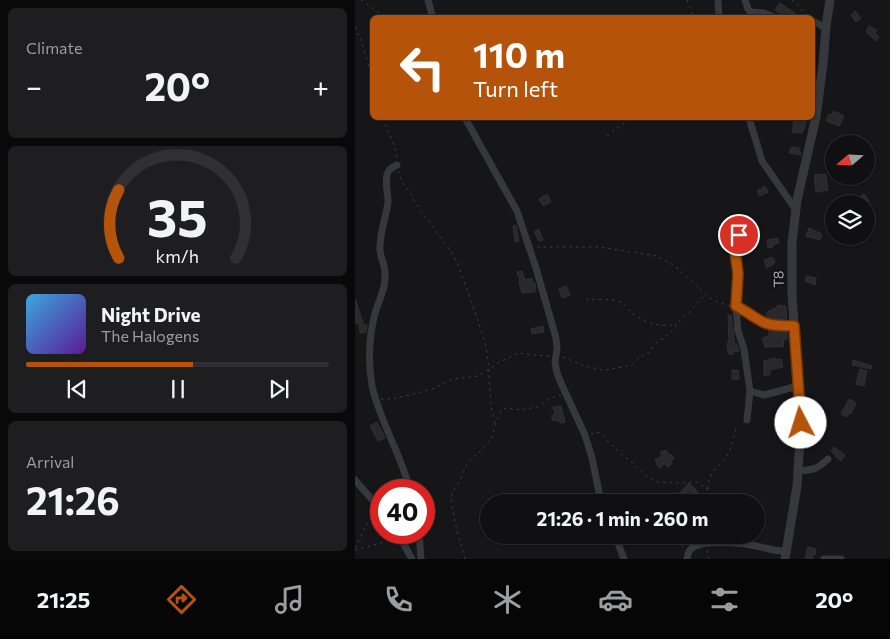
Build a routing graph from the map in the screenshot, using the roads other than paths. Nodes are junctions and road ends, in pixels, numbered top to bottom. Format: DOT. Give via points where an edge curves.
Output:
graph roads {
  1 [pos="428,0"];
  2 [pos="718,0"];
  3 [pos="745,0"];
  4 [pos="830,0"];
  5 [pos="432,15"];
  6 [pos="719,15"];
  7 [pos="770,15"];
  8 [pos="815,22"];
  9 [pos="825,28"];
  10 [pos="466,120"];
  11 [pos="750,120"];
  12 [pos="397,165"];
  13 [pos="796,210"];
  14 [pos="739,235"];
  15 [pos="736,306"];
  16 [pos="794,326"];
  17 [pos="798,386"];
  18 [pos="750,391"];
  19 [pos="747,420"];
  20 [pos="828,459"];
  21 [pos="798,470"];
  22 [pos="407,479"];
  23 [pos="355,480"];
  24 [pos="599,494"];
  25 [pos="370,497"];
  26 [pos="403,544"];
  27 [pos="420,544"];
  28 [pos="618,544"];
  29 [pos="786,555"];
  30 [pos="688,556"];
  31 [pos="412,559"];
  32 [pos="421,559"];
  33 [pos="624,559"];
  34 [pos="824,559"];
  35 [pos="841,559"];
  1 -- 5 [label="street"];
  2 -- 6 [label="street"];
  3 -- 7 [label="street" via="751,12"];
  4 -- 9 [label="street, T8"];
  8 -- 9 [label="street"];
  9 -- 13 [label="street, T8" via="814,128"];
  10 -- 24 [label="street" via="517,211 556,338 557,373 585,435"];
  11 -- 13 [label="street" via="762,161"];
  12 -- 22 [label="street" via="391,167 387,174 388,202 380,239 385,280 375,312 370,370 376,399"];
  13 -- 16 [label="street, T8" via="792,243"];
  14 -- 15 [label="street" via="735,251 738,274"];
  15 -- 16 [label="street" via="765,323"];
  15 -- 18 [label="street"];
  16 -- 17 [label="street, T8"];
  17 -- 18 [label="street" via="764,395"];
  17 -- 21 [label="street, T8" via="801,423"];
  18 -- 19 [label="street"];
  20 -- 21 [label="street" via="818,468"];
  21 -- 29 [label="street, T8"];
  23 -- 25 [label="street"];
  26 -- 31 [label="street"];
  27 -- 32 [label="street"];
  28 -- 33 [label="street"];
  29 -- 30 [label="street" via="754,546 718,542 694,546"];
  34 -- 35 [label="street"];
}
